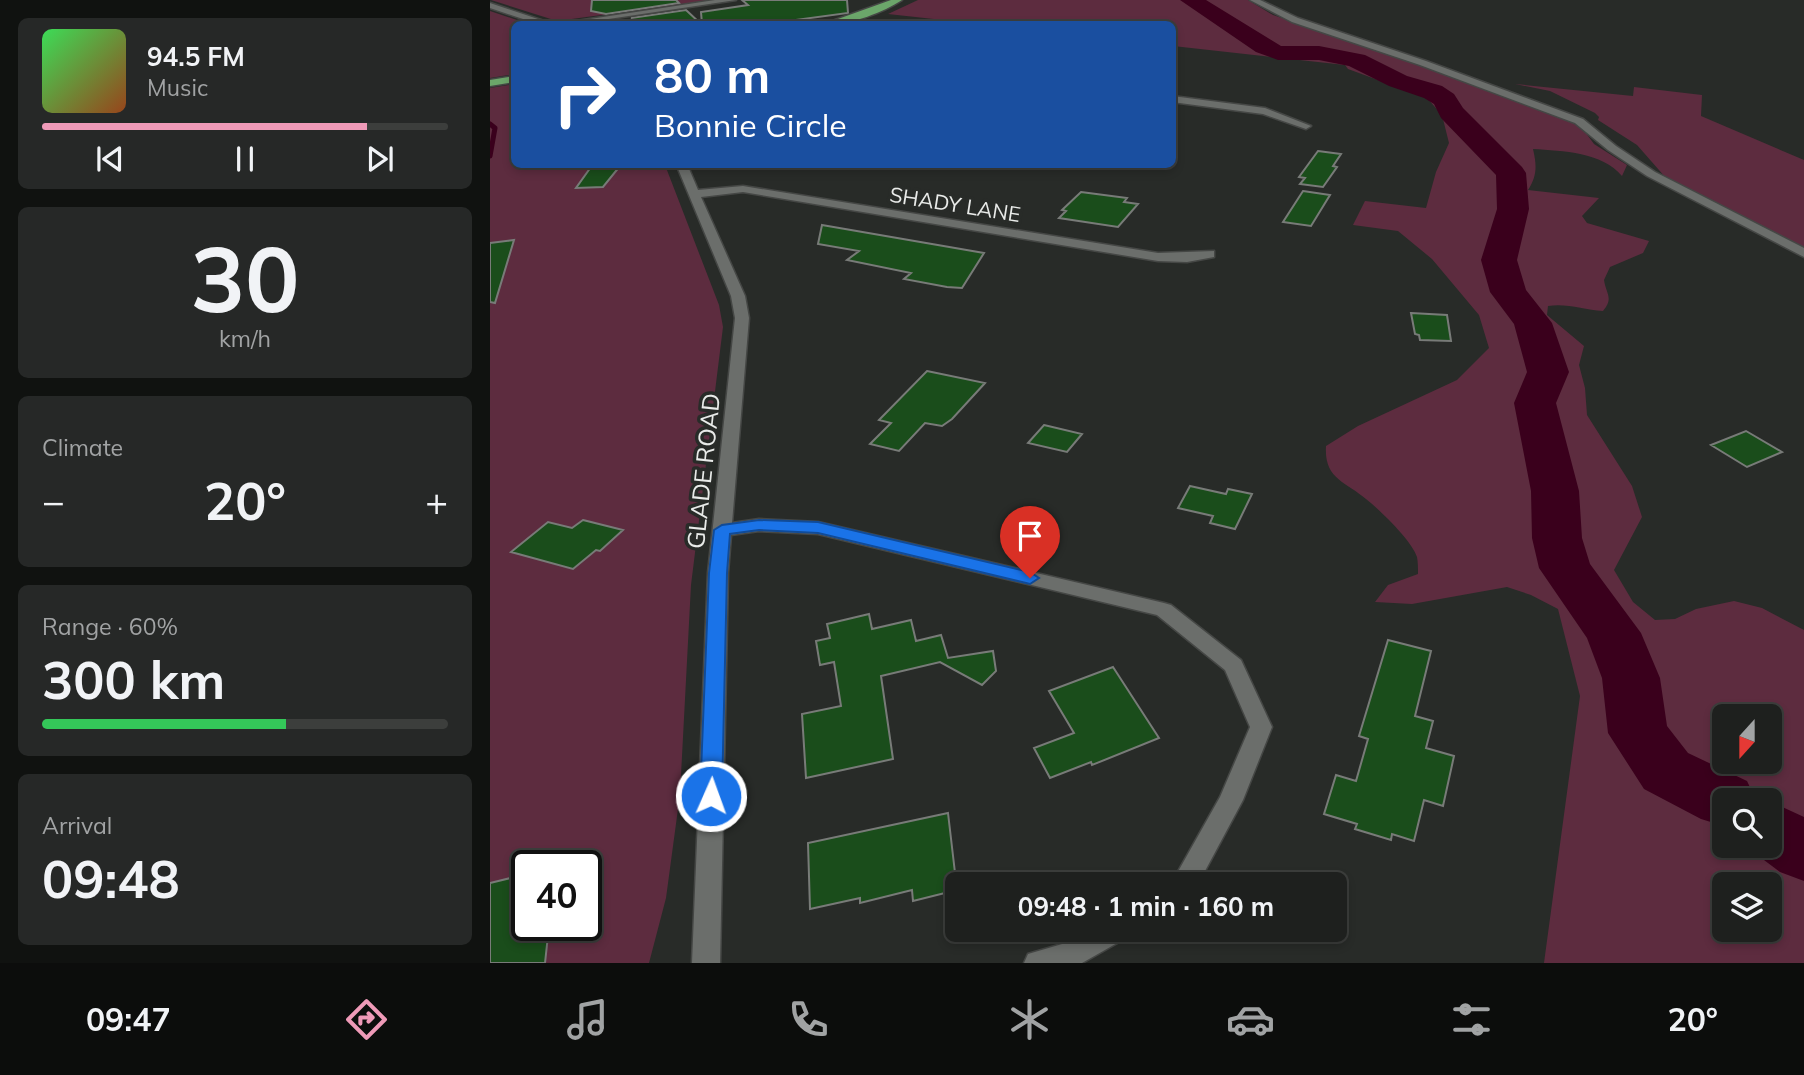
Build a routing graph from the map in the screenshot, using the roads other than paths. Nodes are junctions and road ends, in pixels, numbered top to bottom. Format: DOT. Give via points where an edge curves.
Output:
graph roads {
  1 [pos="732,0"];
  2 [pos="898,0"];
  3 [pos="1254,0"];
  4 [pos="490,5"];
  5 [pos="535,21"];
  6 [pos="582,21"];
  7 [pos="840,21"];
  8 [pos="511,80"];
  9 [pos="490,83"];
  10 [pos="1176,100"];
  11 [pos="1306,126"];
  12 [pos="683,168"];
  13 [pos="695,194"];
  14 [pos="1804,253"];
  15 [pos="1209,254"];
  16 [pos="722,530"];
  17 [pos="1191,872"];
  18 [pos="1094,942"];
  19 [pos="706,963"];
  20 [pos="1038,963"];
  1 -- 6 [label="street"];
  2 -- 7 [label="main road"];
  3 -- 14 [label="street" via="1295,20 1579,121 1651,174"];
  4 -- 5 [label="street"];
  8 -- 9 [label="main road"];
  10 -- 11 [label="street" via="1265,111"];
  12 -- 13 [label="street, GLADE ROAD"];
  13 -- 15 [label="street, SHADY LANE" via="743,189 1157,257"];
  13 -- 16 [label="street, GLADE ROAD" via="738,296 742,318"];
  16 -- 17 [label="street" via="772,525 818,528 1164,610 1234,665 1261,727 1231,800"];
  16 -- 19 [label="street, GLADE ROAD"];
  18 -- 20 [label="street" via="1075,953"];
}
